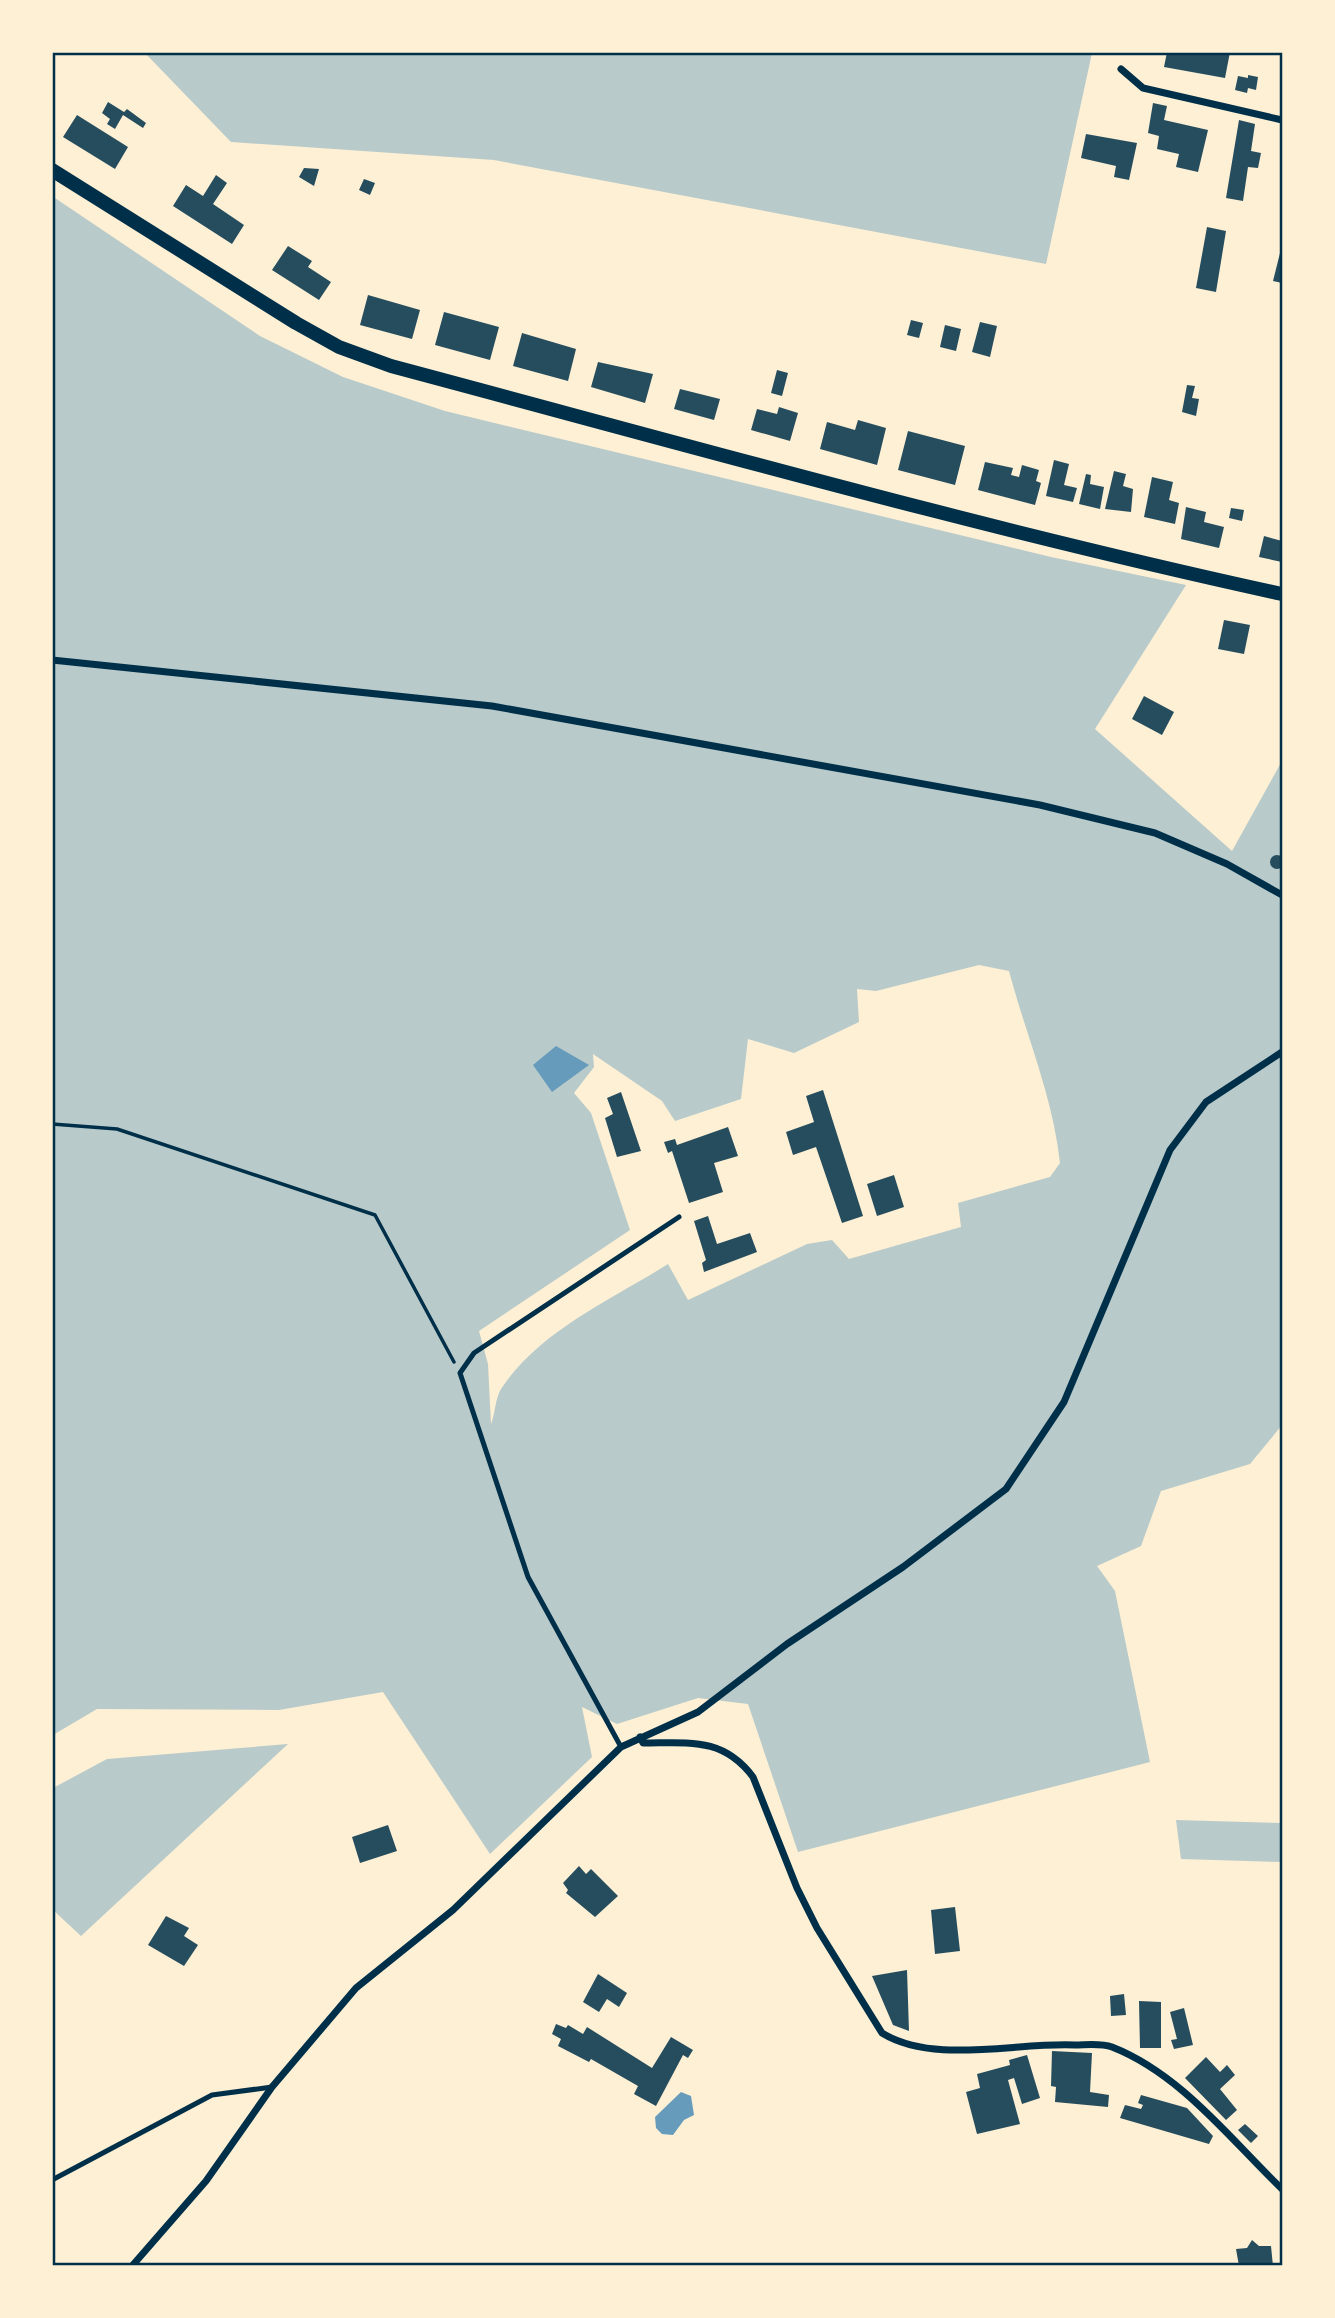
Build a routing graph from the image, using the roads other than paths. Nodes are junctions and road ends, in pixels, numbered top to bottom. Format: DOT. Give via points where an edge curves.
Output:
graph roads {
  1 [pos="1121,69"];
  2 [pos="1283,120"];
  3 [pos="52,170"];
  4 [pos="1283,594"];
  5 [pos="52,660"];
  6 [pos="1283,895"];
  7 [pos="1283,1052"];
  8 [pos="679,1217"];
  9 [pos="640,1737"];
  10 [pos="621,1747"];
  11 [pos="272,2087"];
  12 [pos="52,2180"];
  13 [pos="1283,2189"];
  14 [pos="132,2266"];
  1 -- 2 [label="street" via="1143,88"];
  3 -- 4 [label="main road" via="296,323 339,347 391,366 775,469"];
  5 -- 6 [label="street" via="492,706 1040,805 1156,833"];
  7 -- 9 [label="street" via="1206,1102 1170,1150 1064,1402 1006,1489 698,1712"];
  8 -- 10 [label="lane" via="474,1353 460,1373 528,1577"];
  9 -- 10 [label="street"];
  9 -- 13 [label="street" via="643,1743 699,1744 726,1750 741,1762 758,1790 817,1928 882,2033 897,2042 944,2051 1044,2043 1110,2046 1153,2069 1186,2095"];
  10 -- 11 [label="street" via="453,1910 356,1988"];
  11 -- 12 [label="lane" via="212,2095"];
  11 -- 14 [label="street" via="206,2182"];
}
